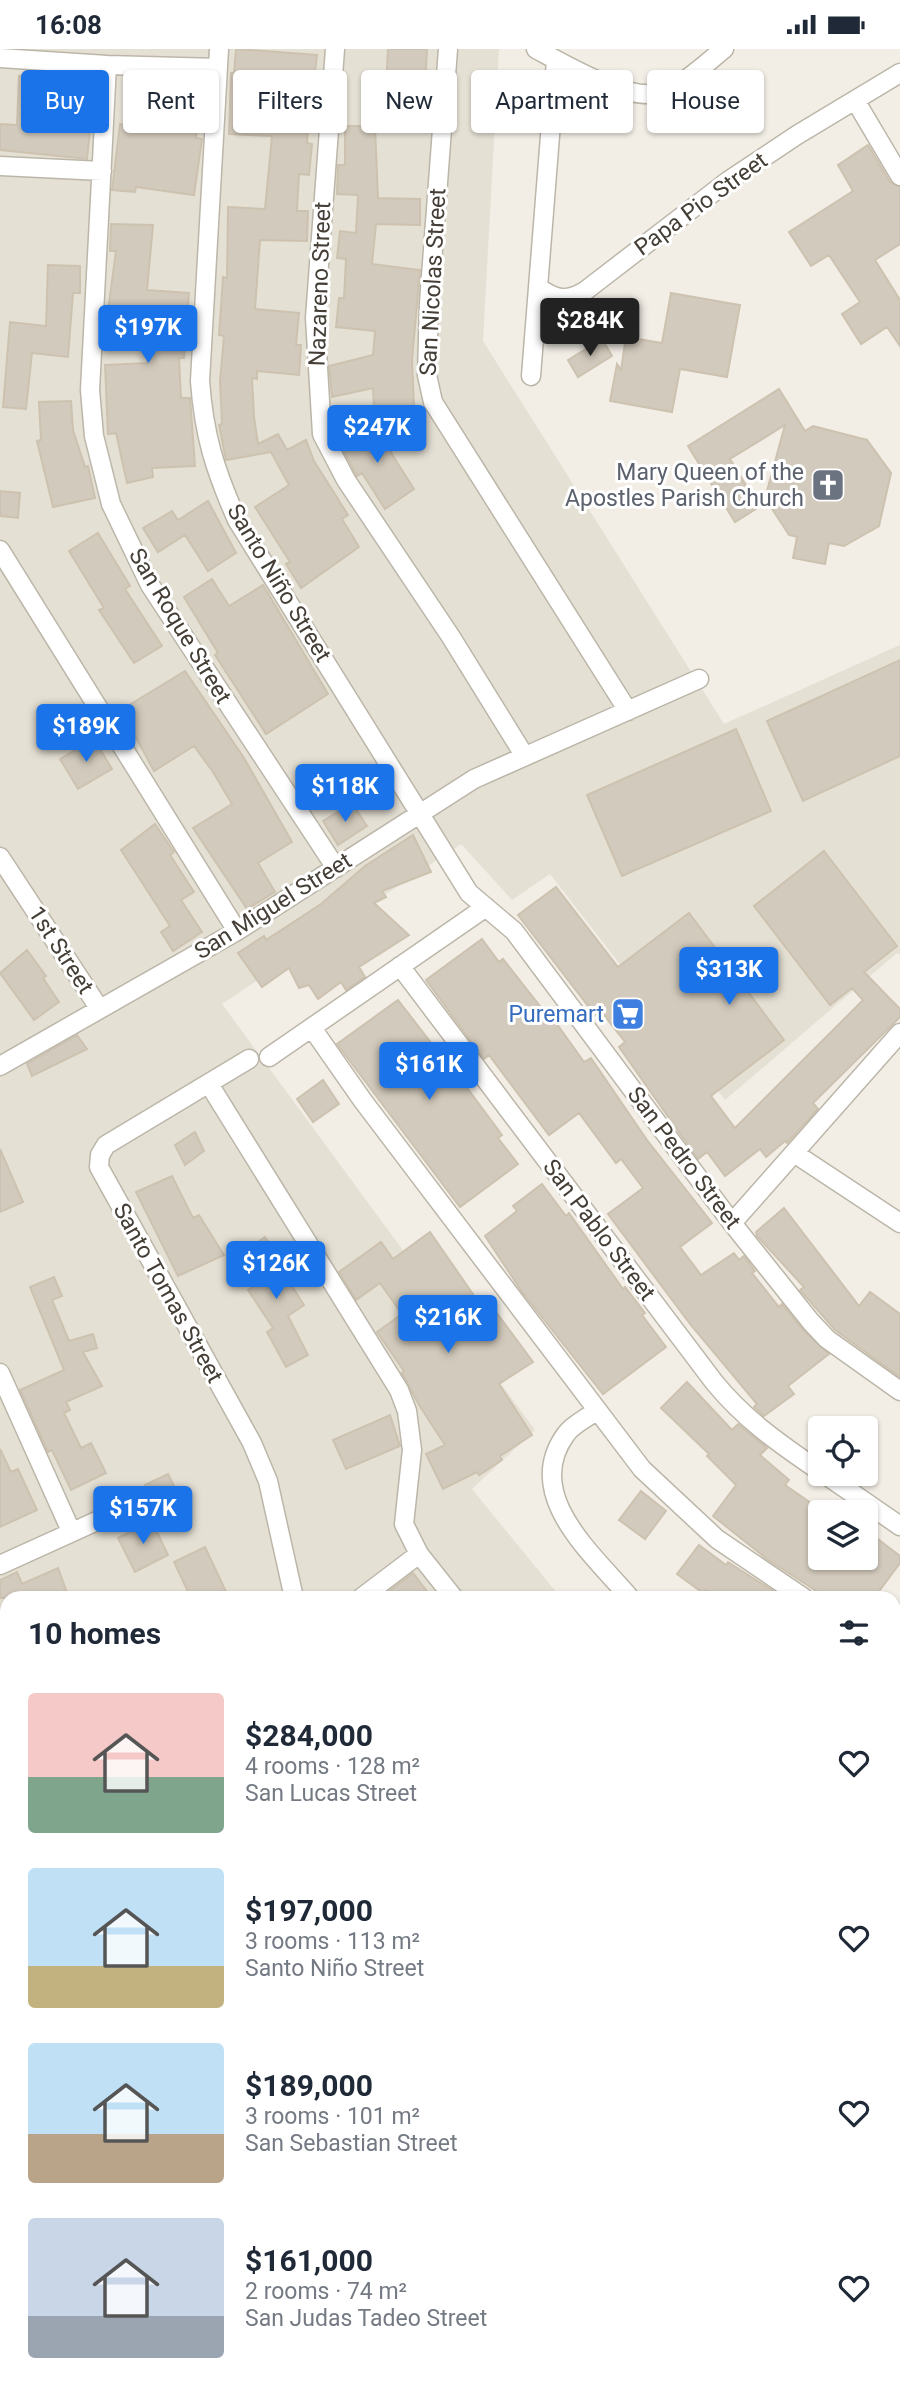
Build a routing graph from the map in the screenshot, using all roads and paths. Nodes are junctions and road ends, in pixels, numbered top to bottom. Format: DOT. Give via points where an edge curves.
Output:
graph roads {
  1 [pos="219,49"];
  2 [pos="335,49"];
  3 [pos="448,49"];
  4 [pos="536,49"];
  5 [pos="724,49"];
  6 [pos="0,58"];
  7 [pos="556,60"];
  8 [pos="107,65"];
  9 [pos="218,68"];
  10 [pos="900,73"];
  11 [pos="855,100"];
  12 [pos="0,166"];
  13 [pos="102,171"];
  14 [pos="900,176"];
  15 [pos="538,287"];
  16 [pos="531,376"];
  17 [pos="0,550"];
  18 [pos="699,679"];
  19 [pos="628,711"];
  20 [pos="524,755"];
  21 [pos="420,811"];
  22 [pos="0,857"];
  23 [pos="336,868"];
  24 [pos="486,907"];
  25 [pos="237,931"];
  26 [pos="400,966"];
  27 [pos="99,1008"];
  28 [pos="312,1028"];
  29 [pos="898,1040"];
  30 [pos="269,1057"];
  31 [pos="248,1059"];
  32 [pos="0,1066"];
  33 [pos="209,1084"];
  34 [pos="794,1153"];
  35 [pos="732,1223"];
  36 [pos="900,1223"];
  37 [pos="0,1373"];
  38 [pos="900,1391"];
  39 [pos="596,1412"];
  40 [pos="808,1463"];
  41 [pos="841,1486"];
  42 [pos="121,1510"];
  43 [pos="900,1526"];
  44 [pos="71,1531"];
  45 [pos="419,1554"];
  46 [pos="0,1565"];
  47 [pos="292,1591"];
  48 [pos="370,1591"];
  49 [pos="448,1591"];
  50 [pos="624,1591"];
  51 [pos="794,1591"];
  1 -- 9 [label="street, Santo Niño Street"];
  2 -- 20 [label="street, Nazareno Street" via="314,318 322,434 346,480"];
  3 -- 19 [label="street, San Nicolas Street" via="429,303 428,389"];
  4 -- 7 [label="street"];
  5 -- 7 [label="street" via="681,82 646,96"];
  6 -- 8 [label="street"];
  7 -- 15 [label="street"];
  8 -- 9 [label="street"];
  8 -- 13 [label="street, San Roque Street"];
  9 -- 21 [label="street, Santo Niño Street" via="200,381 203,426 216,474 237,520"];
  10 -- 11 [label="street, Papa Pio Street"];
  11 -- 14 [label="street"];
  11 -- 15 [label="street, Papa Pio Street" via="728,181 585,291 560,300"];
  12 -- 13 [label="street"];
  13 -- 23 [label="street, San Roque Street" via="90,390 94,436 111,504 150,585"];
  15 -- 16 [label="street"];
  17 -- 25 [label="street"];
  18 -- 19 [label="street, San Miguel Street"];
  19 -- 20 [label="street, San Miguel Street"];
  20 -- 21 [label="street, San Miguel Street"];
  21 -- 23 [label="street, San Miguel Street"];
  21 -- 24 [label="street, Santo Niño Street" via="469,893"];
  22 -- 27 [label="street, 1st Street"];
  23 -- 25 [label="street, San Miguel Street"];
  24 -- 26 [label="street"];
  24 -- 35 [label="street, San Pedro Street" via="514,931"];
  25 -- 27 [label="street, San Miguel Street"];
  26 -- 28 [label="street"];
  26 -- 40 [label="street, San Pablo Street" via="727,1398 761,1430"];
  27 -- 32 [label="street, San Miguel Street"];
  28 -- 30 [label="street"];
  28 -- 39 [label="street"];
  29 -- 34 [label="street"];
  31 -- 33 [label="street, Santo Tomas Street"];
  33 -- 45 [label="street" via="399,1390 412,1451 404,1524"];
  33 -- 47 [label="street, Santo Tomas Street" via="106,1145 99,1167 252,1443 268,1481"];
  34 -- 35 [label="street"];
  34 -- 36 [label="street"];
  35 -- 38 [label="street, San Pedro Street" via="827,1339"];
  37 -- 44 [label="street"];
  39 -- 50 [label="street" via="567,1432 551,1477 556,1504 567,1523"];
  39 -- 51 [label="street" via="678,1506"];
  41 -- 43 [label="street, San Pablo Street"];
  42 -- 44 [label="street"];
  44 -- 46 [label="street"];
  45 -- 48 [label="street"];
  45 -- 49 [label="street"];
}
